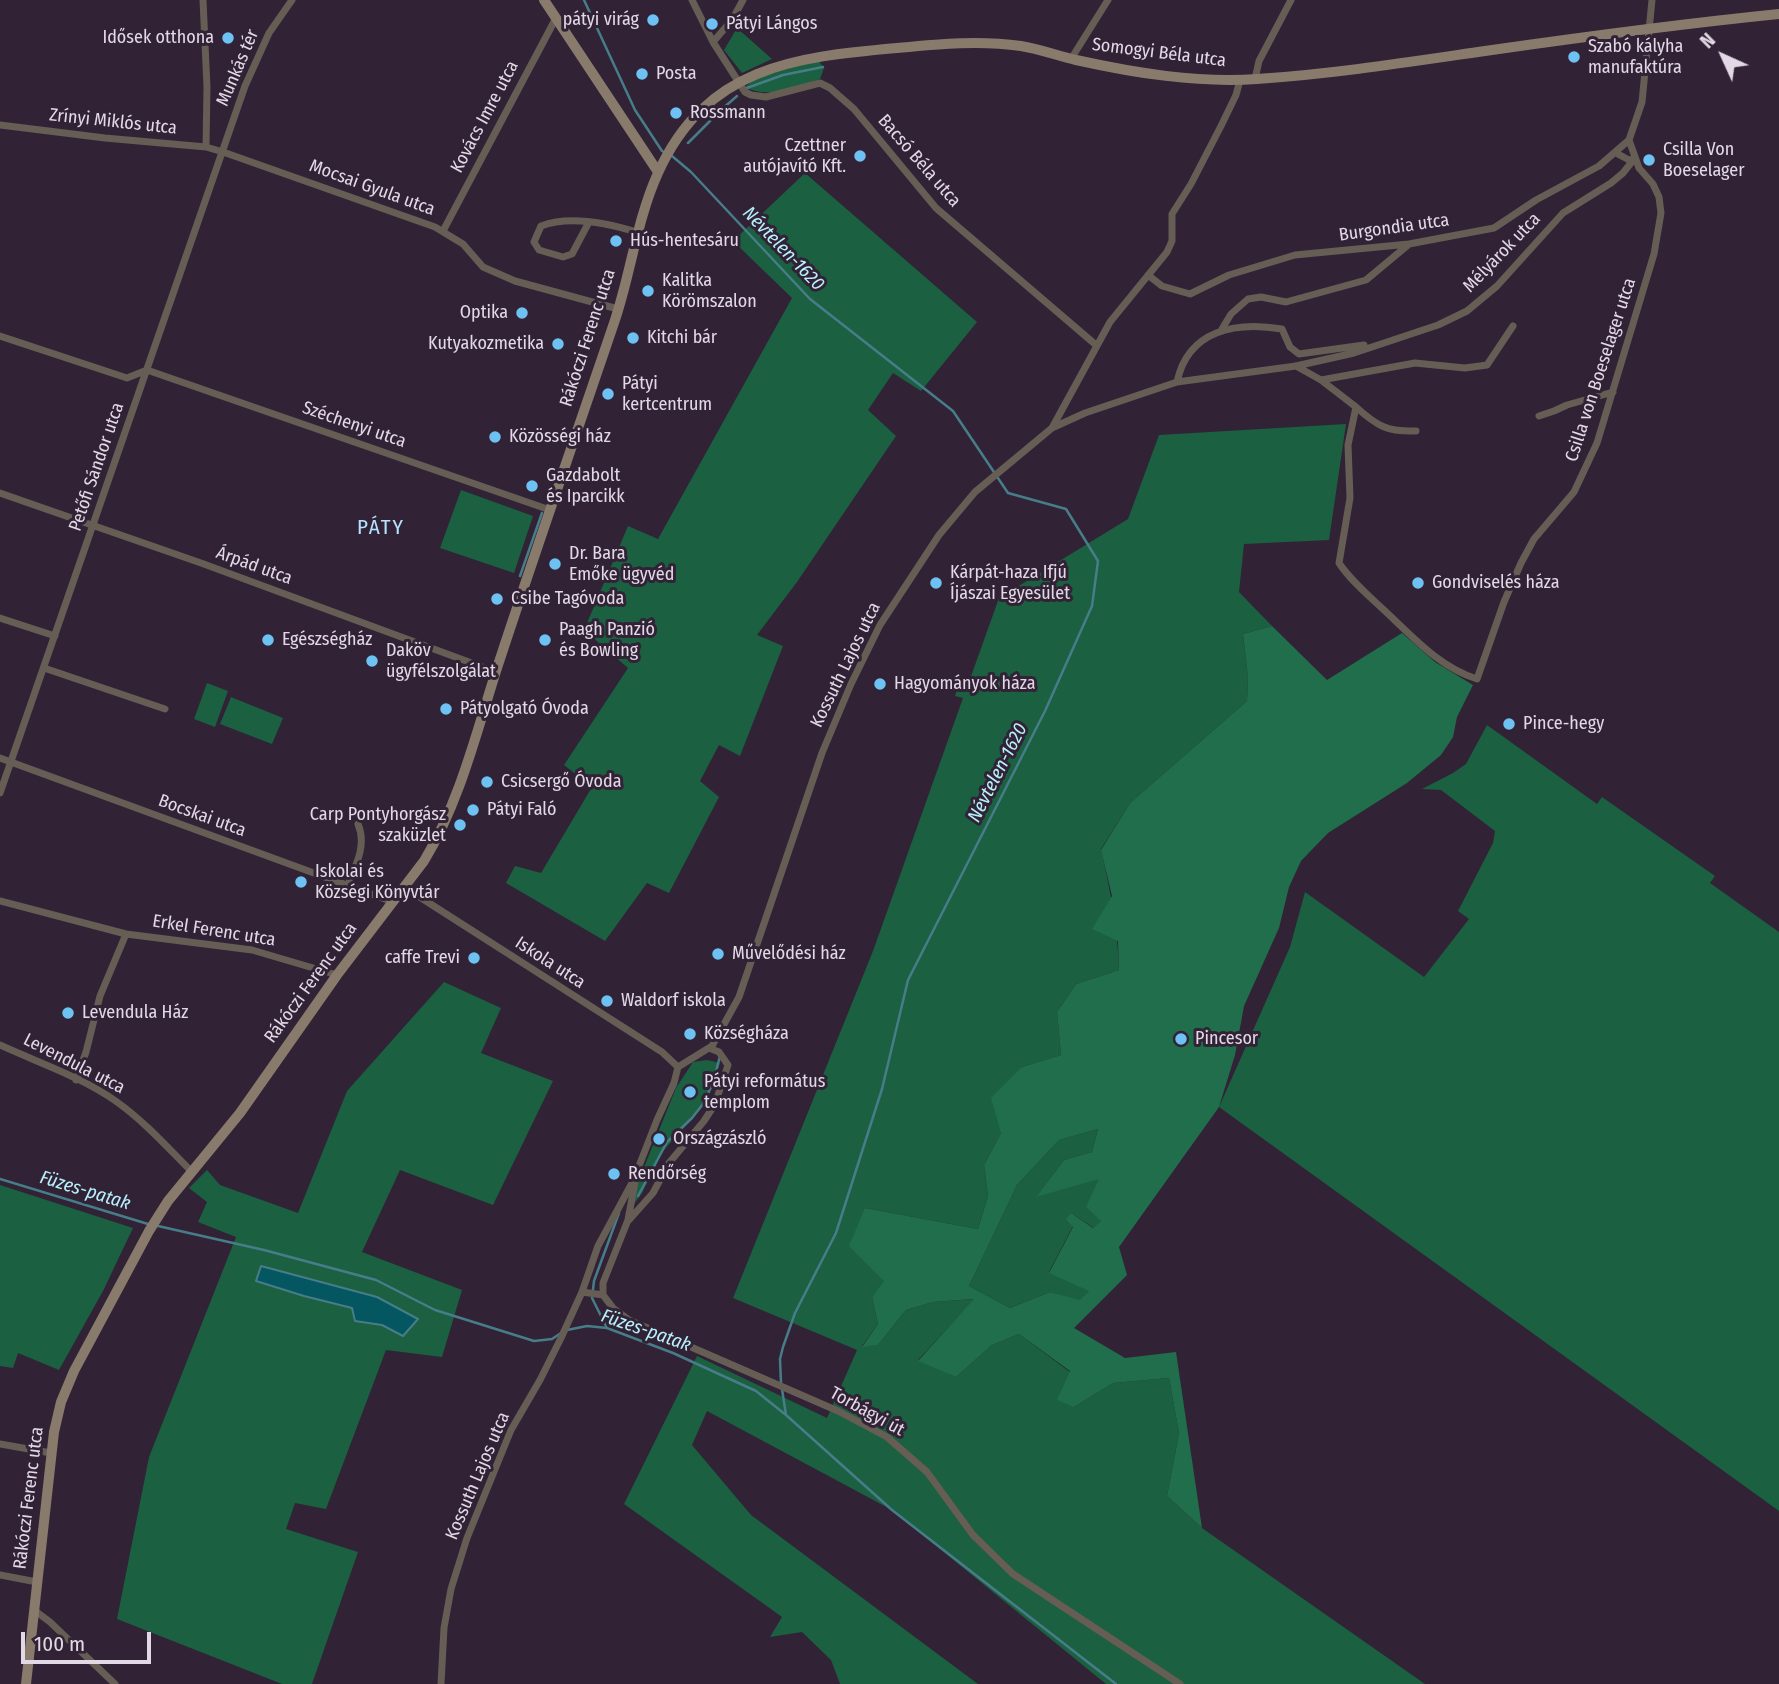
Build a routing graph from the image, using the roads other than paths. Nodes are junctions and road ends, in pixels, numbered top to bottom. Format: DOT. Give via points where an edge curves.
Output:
graph roads {
  1 [pos="203,0"];
  2 [pos="292,0"];
  3 [pos="544,0"];
  4 [pos="692,0"];
  5 [pos="743,0"];
  6 [pos="1108,0"];
  7 [pos="1291,0"];
  8 [pos="1652,0"];
  9 [pos="1779,14"];
  10 [pos="556,18"];
  11 [pos="1648,28"];
  12 [pos="713,42"];
  13 [pos="1071,59"];
  14 [pos="1255,79"];
  15 [pos="1240,80"];
  16 [pos="739,81"];
  17 [pos="0,125"];
  18 [pos="683,132"];
  19 [pos="1629,140"];
  20 [pos="206,147"];
  21 [pos="223,152"];
  22 [pos="1616,153"];
  23 [pos="1634,159"];
  24 [pos="661,168"];
  25 [pos="589,222"];
  26 [pos="443,231"];
  27 [pos="639,233"];
  28 [pos="1409,244"];
  29 [pos="1148,275"];
  30 [pos="618,309"];
  31 [pos="1513,326"];
  32 [pos="1222,329"];
  33 [pos="0,336"];
  34 [pos="1385,341"];
  35 [pos="1096,345"];
  36 [pos="1296,366"];
  37 [pos="147,370"];
  38 [pos="1321,380"];
  39 [pos="1177,382"];
  40 [pos="1613,392"];
  41 [pos="1356,407"];
  42 [pos="1539,416"];
  43 [pos="1052,428"];
  44 [pos="1416,431"];
  45 [pos="0,493"];
  46 [pos="550,510"];
  47 [pos="93,526"];
  48 [pos="0,618"];
  49 [pos="55,636"];
  50 [pos="44,668"];
  51 [pos="496,672"];
  52 [pos="165,709"];
  53 [pos="0,758"];
  54 [pos="11,762"];
  55 [pos="0,793"];
  56 [pos="358,824"];
  57 [pos="348,884"];
  58 [pos="404,887"];
  59 [pos="0,901"];
  60 [pos="393,902"];
  61 [pos="126,933"];
  62 [pos="337,975"];
  63 [pos="0,1045"];
  64 [pos="709,1048"];
  65 [pos="678,1067"];
  66 [pos="76,1080"];
  67 [pos="192,1172"];
  68 [pos="635,1178"];
  69 [pos="628,1220"];
  70 [pos="582,1292"];
  71 [pos="603,1295"];
  72 [pos="0,1444"];
  73 [pos="51,1453"];
  74 [pos="0,1575"];
  75 [pos="37,1582"];
  76 [pos="34,1611"];
  77 [pos="26,1684"];
  78 [pos="116,1684"];
  79 [pos="441,1684"];
  80 [pos="1180,1684"];
  1 -- 20 [label="street"];
  2 -- 21 [label="street, Munkás tér" via="264,44"];
  3 -- 10 [label="main road"];
  4 -- 12 [label="street"];
  5 -- 12 [label="street"];
  6 -- 13 [label="street"];
  7 -- 14 [label="street" via="1261,57"];
  8 -- 11 [label="street"];
  9 -- 11 [label="main road, Somogyi Béla utca"];
  10 -- 24 [label="main road"];
  10 -- 26 [label="street, Kovács Imre utca"];
  11 -- 14 [label="main road, Somogyi Béla utca"];
  11 -- 19 [label="street" via="1642,102"];
  12 -- 16 [label="street"];
  13 -- 15 [label="main road, Somogyi Béla utca" via="1160,75"];
  13 -- 16 [label="main road, Somogyi Béla utca" via="974,41 818,55"];
  14 -- 15 [label="main road, Somogyi Béla utca"];
  15 -- 29 [label="street" via="1221,126 1172,214 1172,242"];
  16 -- 18 [label="main road, Somogyi Béla utca"];
  16 -- 35 [label="street, Bacsó Béla utca" via="745,92 759,96 820,83 830,88 854,109 936,208"];
  17 -- 20 [label="street, Zrínyi Miklós utca"];
  18 -- 24 [label="main road, Rákóczi Ferenc utca"];
  19 -- 22 [label="street, Burgondia utca"];
  19 -- 23 [label="street"];
  20 -- 21 [label="street, Zrínyi Miklós utca"];
  21 -- 26 [label="street, Mocsai Gyula utca"];
  21 -- 37 [label="street, Petőfi Sándor utca"];
  22 -- 23 [label="street"];
  22 -- 28 [label="street, Burgondia utca" via="1494,228"];
  23 -- 34 [label="street, Mélyárok utca" via="1611,183 1563,213 1497,286 1467,311"];
  23 -- 40 [label="street, Csilla von Boeselager utca" via="1659,197 1661,213"];
  24 -- 27 [label="main road, Rákóczi Ferenc utca"];
  25 -- 25 [label="street" via="549,223 541,226 534,242 539,250 568,257"];
  25 -- 27 [label="street"];
  26 -- 30 [label="street, Mocsai Gyula utca" via="463,244 482,267 515,281"];
  27 -- 30 [label="main road, Rákóczi Ferenc utca"];
  28 -- 29 [label="street, Burgondia utca" via="1295,255 1229,275 1190,294 1161,286"];
  28 -- 32 [label="street" via="1366,280 1286,302 1248,299"];
  29 -- 35 [label="street"];
  30 -- 46 [label="main road, Rákóczi Ferenc utca"];
  31 -- 38 [label="street" via="1486,365 1465,369 1415,363"];
  32 -- 34 [label="street" via="1252,325 1282,329 1290,347 1299,354"];
  32 -- 39 [label="street" via="1187,356"];
  33 -- 37 [label="street" via="127,378"];
  34 -- 36 [label="street, Mélyárok utca"];
  35 -- 43 [label="street, Kossuth Lajos utca"];
  36 -- 38 [label="street"];
  36 -- 39 [label="street, Mélyárok utca"];
  37 -- 46 [label="street, Széchenyi utca"];
  37 -- 47 [label="street, Petőfi Sándor utca"];
  38 -- 41 [label="street"];
  39 -- 43 [label="street, Mélyárok utca"];
  40 -- 41 [label="street, Csilla von Boeselager utca" via="1584,475 1521,563 1477,679 1461,674 1426,650 1339,563 1350,498 1348,445"];
  40 -- 42 [label="street"];
  41 -- 44 [label="street" via="1375,425"];
  43 -- 64 [label="street, Kossuth Lajos utca" via="975,492 903,586 880,625 822,753 739,997"];
  45 -- 47 [label="street, Árpád utca"];
  46 -- 51 [label="main road, Rákóczi Ferenc utca"];
  47 -- 49 [label="street, Petőfi Sándor utca"];
  47 -- 51 [label="street, Árpád utca"];
  48 -- 49 [label="street"];
  49 -- 50 [label="street, Petőfi Sándor utca"];
  50 -- 52 [label="street"];
  50 -- 54 [label="street, Petőfi Sándor utca"];
  51 -- 58 [label="main road, Rákóczi Ferenc utca" via="446,820"];
  53 -- 54 [label="street, Bocskai utca"];
  54 -- 55 [label="street, Petőfi Sándor utca"];
  54 -- 57 [label="street, Bocskai utca"];
  56 -- 57 [label="street" via="360,854"];
  57 -- 60 [label="street, Bocskai utca"];
  58 -- 60 [label="main road, Rákóczi Ferenc utca"];
  58 -- 65 [label="street, Iskola utca" via="662,1052"];
  59 -- 61 [label="street, Erkel Ferenc utca"];
  60 -- 62 [label="main road, Rákóczi Ferenc utca"];
  61 -- 62 [label="street, Erkel Ferenc utca" via="252,950"];
  61 -- 66 [label="street, Erkel Ferenc utca" via="100,996"];
  62 -- 67 [label="main road, Rákóczi Ferenc utca"];
  63 -- 66 [label="street, Levendula utca"];
  64 -- 65 [label="street, Kossuth Lajos utca"];
  64 -- 69 [label="street, Kossuth Lajos utca" via="722,1054 728,1065 715,1104 668,1163 653,1193"];
  65 -- 68 [label="street, Kossuth Lajos utca"];
  66 -- 67 [label="street, Levendula utca" via="136,1116"];
  67 -- 73 [label="main road, Rákóczi Ferenc utca" via="149,1231 66,1386"];
  68 -- 69 [label="street, Kossuth Lajos utca"];
  68 -- 70 [label="street, Kossuth Lajos utca" via="598,1246"];
  69 -- 71 [label="street, Kossuth Lajos utca" via="603,1283"];
  70 -- 71 [label="street"];
  70 -- 79 [label="street, Kossuth Lajos utca" via="510,1430 467,1538 444,1628"];
  71 -- 80 [label="street, Torbágyi út" via="629,1320 871,1428 906,1451 940,1487 973,1535 1013,1574"];
  72 -- 73 [label="street"];
  73 -- 75 [label="main road, Rákóczi Ferenc utca"];
  74 -- 75 [label="street"];
  75 -- 76 [label="main road, Rákóczi Ferenc utca"];
  76 -- 77 [label="main road, Rákóczi Ferenc utca"];
  76 -- 78 [label="street"];
}
